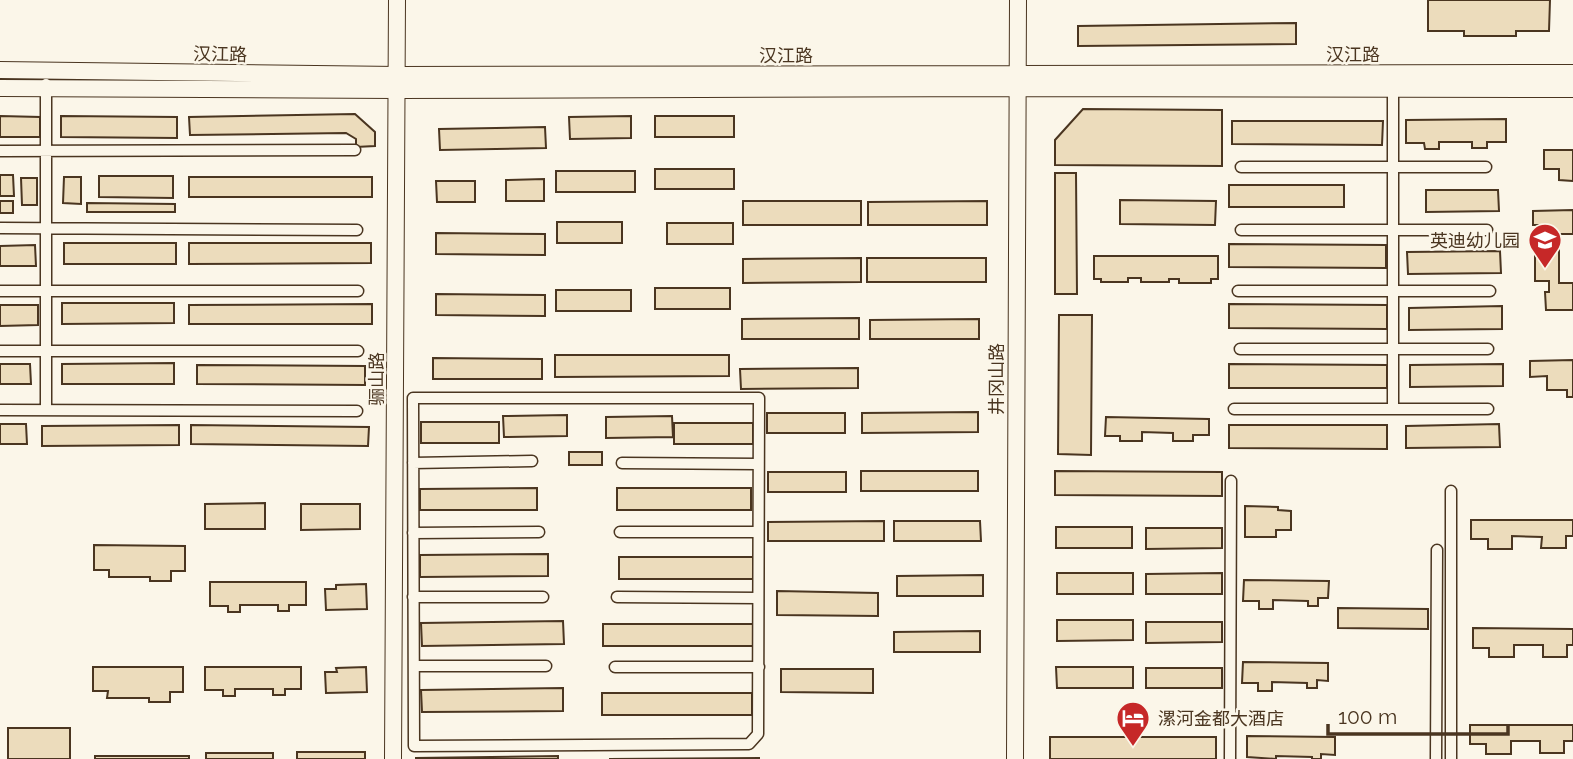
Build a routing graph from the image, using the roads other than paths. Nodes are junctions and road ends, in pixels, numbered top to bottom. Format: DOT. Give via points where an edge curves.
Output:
graph roads {
  1 [pos="397,0"];
  2 [pos="1017,0"];
  3 [pos="0,70"];
  4 [pos="46,70"];
  5 [pos="1573,73"];
  6 [pos="1016,80"];
  7 [pos="396,83"];
  8 [pos="0,88"];
  9 [pos="46,88"];
  10 [pos="1573,89"];
  11 [pos="1392,90"];
  12 [pos="46,150"];
  13 [pos="355,150"];
  14 [pos="0,151"];
  15 [pos="1241,167"];
  16 [pos="1392,167"];
  17 [pos="1486,167"];
  18 [pos="0,228"];
  19 [pos="46,228"];
  20 [pos="357,230"];
  21 [pos="1241,230"];
  22 [pos="1392,230"];
  23 [pos="1486,230"];
  24 [pos="0,291"];
  25 [pos="46,291"];
  26 [pos="358,291"];
  27 [pos="1238,291"];
  28 [pos="1392,291"];
  29 [pos="1490,291"];
  30 [pos="1240,349"];
  31 [pos="1393,349"];
  32 [pos="1488,349"];
  33 [pos="0,351"];
  34 [pos="46,351"];
  35 [pos="358,351"];
  36 [pos="0,410"];
  37 [pos="46,410"];
  38 [pos="1234,410"];
  39 [pos="1393,410"];
  40 [pos="1488,410"];
  41 [pos="357,411"];
  42 [pos="532,461"];
  43 [pos="413,463"];
  44 [pos="622,463"];
  45 [pos="758,464"];
  46 [pos="1231,481"];
  47 [pos="1451,491"];
  48 [pos="539,532"];
  49 [pos="620,532"];
  50 [pos="758,532"];
  51 [pos="413,533"];
  52 [pos="1437,550"];
  53 [pos="413,597"];
  54 [pos="543,597"];
  55 [pos="617,597"];
  56 [pos="758,598"];
  57 [pos="414,666"];
  58 [pos="546,666"];
  59 [pos="615,667"];
  60 [pos="759,667"];
  61 [pos="580,745"];
  62 [pos="393,759"];
  63 [pos="580,759"];
  64 [pos="1015,759"];
  65 [pos="1230,759"];
  66 [pos="1436,759"];
  67 [pos="1451,759"];
  1 -- 7 [label="street, 骊山路"];
  2 -- 6 [label="street, 井冈山路"];
  3 -- 4 [label="street, 汉江路"];
  4 -- 7 [label="street, 汉江路"];
  4 -- 9 [label="street"];
  5 -- 6 [label="street, 汉江路"];
  6 -- 7 [label="street, 汉江路"];
  6 -- 11 [label="street, 汉江路"];
  6 -- 64 [label="street, 井冈山路"];
  7 -- 9 [label="street, 汉江路"];
  7 -- 62 [label="street, 骊山路"];
  8 -- 9 [label="street, 汉江路"];
  9 -- 12 [label="street"];
  10 -- 11 [label="street, 汉江路"];
  11 -- 16 [label="street"];
  12 -- 13 [label="street"];
  12 -- 14 [label="street"];
  12 -- 19 [label="street"];
  15 -- 16 [label="street"];
  16 -- 17 [label="street"];
  16 -- 22 [label="street"];
  18 -- 19 [label="street"];
  19 -- 20 [label="street"];
  19 -- 25 [label="street"];
  21 -- 22 [label="street"];
  22 -- 23 [label="street"];
  22 -- 28 [label="street"];
  24 -- 25 [label="street"];
  25 -- 26 [label="street"];
  25 -- 34 [label="street"];
  27 -- 28 [label="street"];
  28 -- 29 [label="street"];
  28 -- 31 [label="street"];
  30 -- 31 [label="street"];
  31 -- 32 [label="street"];
  31 -- 39 [label="street"];
  33 -- 34 [label="street"];
  34 -- 35 [label="street"];
  34 -- 37 [label="street"];
  36 -- 37 [label="street"];
  37 -- 41 [label="street"];
  38 -- 39 [label="street"];
  39 -- 40 [label="street"];
  42 -- 43 [label="street"];
  43 -- 45 [label="street" via="413,398 758,398"];
  43 -- 51 [label="street"];
  44 -- 45 [label="street"];
  45 -- 50 [label="street"];
  46 -- 65 [label="street"];
  47 -- 67 [label="street"];
  48 -- 51 [label="street"];
  49 -- 50 [label="street"];
  50 -- 56 [label="street"];
  51 -- 53 [label="street"];
  52 -- 66 [label="street"];
  53 -- 54 [label="street"];
  53 -- 57 [label="street"];
  55 -- 56 [label="street"];
  56 -- 60 [label="street"];
  57 -- 58 [label="street"];
  57 -- 61 [label="street" via="414,746"];
  59 -- 60 [label="street"];
  60 -- 61 [label="street" via="758,734 749,744"];
  61 -- 63 [label="street"];
}
